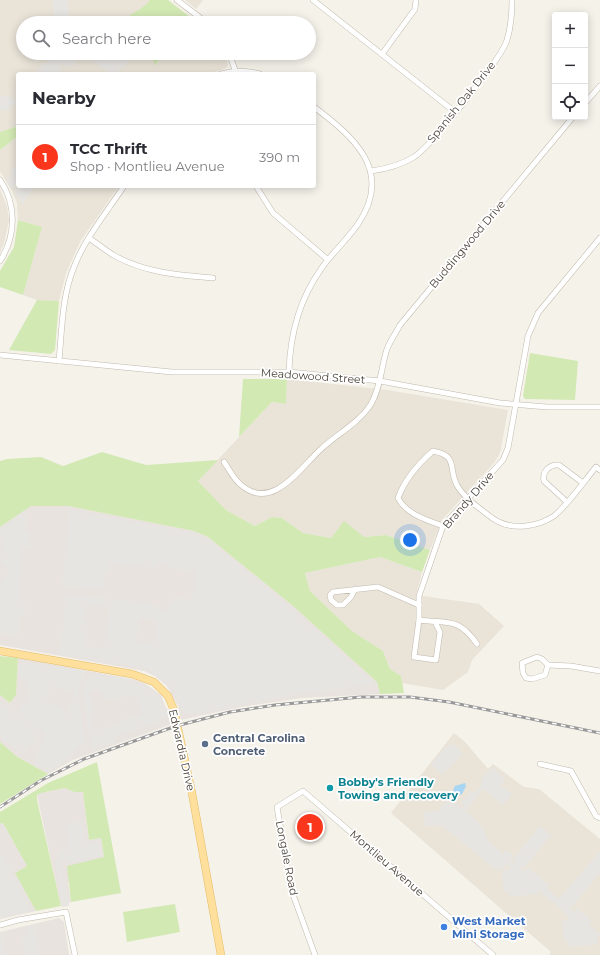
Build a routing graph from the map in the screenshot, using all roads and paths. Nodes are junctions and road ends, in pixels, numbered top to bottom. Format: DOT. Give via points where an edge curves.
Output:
graph roads {
  1 [pos="177,0"];
  2 [pos="313,0"];
  3 [pos="416,0"];
  4 [pos="512,0"];
  5 [pos="198,16"];
  6 [pos="382,54"];
  7 [pos="231,60"];
  8 [pos="234,70"];
  9 [pos="228,72"];
  10 [pos="252,72"];
  11 [pos="600,86"];
  12 [pos="588,100"];
  13 [pos="316,109"];
  14 [pos="456,112"];
  15 [pos="571,120"];
  16 [pos="371,171"];
  17 [pos="0,180"];
  18 [pos="123,188"];
  19 [pos="257,188"];
  20 [pos="89,238"];
  21 [pos="600,238"];
  22 [pos="328,259"];
  23 [pos="0,261"];
  24 [pos="213,278"];
  25 [pos="0,355"];
  26 [pos="59,361"];
  27 [pos="289,372"];
  28 [pos="380,381"];
  29 [pos="516,404"];
  30 [pos="600,408"];
  31 [pos="224,462"];
  32 [pos="600,470"];
  33 [pos="583,483"];
  34 [pos="467,498"];
  35 [pos="567,502"];
  36 [pos="443,526"];
  37 [pos="355,589"];
  38 [pos="419,605"];
  39 [pos="419,620"];
  40 [pos="435,622"];
  41 [pos="477,644"];
  42 [pos="0,651"];
  43 [pos="548,665"];
  44 [pos="600,671"];
  45 [pos="540,764"];
  46 [pos="277,807"];
  47 [pos="600,818"];
  48 [pos="0,925"];
  49 [pos="75,955"];
  50 [pos="221,955"];
  51 [pos="315,955"];
  52 [pos="494,955"];
  1 -- 5 [label="street"];
  2 -- 6 [label="street"];
  3 -- 6 [label="street" via="415,9"];
  4 -- 14 [label="street, Spanish Oak Drive" via="509,33 502,52"];
  6 -- 14 [label="street"];
  7 -- 8 [label="street"];
  8 -- 9 [label="street"];
  8 -- 10 [label="street"];
  11 -- 12 [label="street"];
  13 -- 16 [label="street" via="355,140"];
  14 -- 16 [label="street, Spanish Oak Drive" via="415,156 400,164"];
  15 -- 28 [label="street, Buddingwood Drive" via="400,325 388,347"];
  16 -- 22 [label="street" via="370,196 365,213 358,225"];
  17 -- 23 [label="street" via="9,198 13,223 8,247"];
  18 -- 20 [label="street"];
  19 -- 22 [label="street" via="273,213"];
  20 -- 24 [label="street" via="115,256 149,270 169,275"];
  20 -- 26 [label="street" via="74,268 66,292"];
  21 -- 29 [label="street, Brandy Drive" via="538,313 528,336"];
  22 -- 27 [label="street" via="311,284 296,316 289,350"];
  25 -- 26 [label="street, Meadowood Street"];
  26 -- 27 [label="street, Meadowood Street" via="172,372"];
  27 -- 28 [label="street, Meadowood Street"];
  28 -- 29 [label="street, Meadowood Street"];
  28 -- 31 [label="street, Buddingwood Drive" via="364,413 284,486 265,493 249,490 236,480"];
  29 -- 30 [label="street, Meadowood Street"];
  29 -- 34 [label="street, Brandy Drive" via="508,448 503,460"];
  32 -- 33 [label="street" via="596,467"];
  33 -- 35 [label="street"];
  33 -- 35 [label="street" via="559,465 546,470 544,481"];
  34 -- 35 [label="street" via="499,522 518,527 540,523 555,515"];
  34 -- 36 [label="street, Brandy Drive"];
  34 -- 36 [label="street" via="457,486 452,463 445,453 433,451 420,463 402,485 398,498 402,506 412,513"];
  36 -- 38 [label="street, Brandy Drive" via="419,596"];
  37 -- 37 [label="street" via="333,592 330,595 331,600 343,606"];
  37 -- 38 [label="street" via="378,587"];
  38 -- 39 [label="street, Brandy Drive"];
  39 -- 40 [label="street"];
  39 -- 40 [label="street, Brandy Drive" via="414,657 436,660 440,632"];
  40 -- 41 [label="street" via="459,624 468,631"];
  42 -- 50 [label="main road, Edwardia Drive" via="132,674 154,682 168,696 174,710 192,793"];
  43 -- 43 [label="street" via="544,675 532,679 526,678 523,673 522,663 537,657"];
  43 -- 44 [label="street"];
  45 -- 47 [label="street" via="571,771 596,816"];
  46 -- 51 [label="street, Longale Road" via="292,889"];
  46 -- 52 [label="street, Montlieu Avenue" via="303,790"];
  48 -- 49 [label="street" via="66,912"];
}
